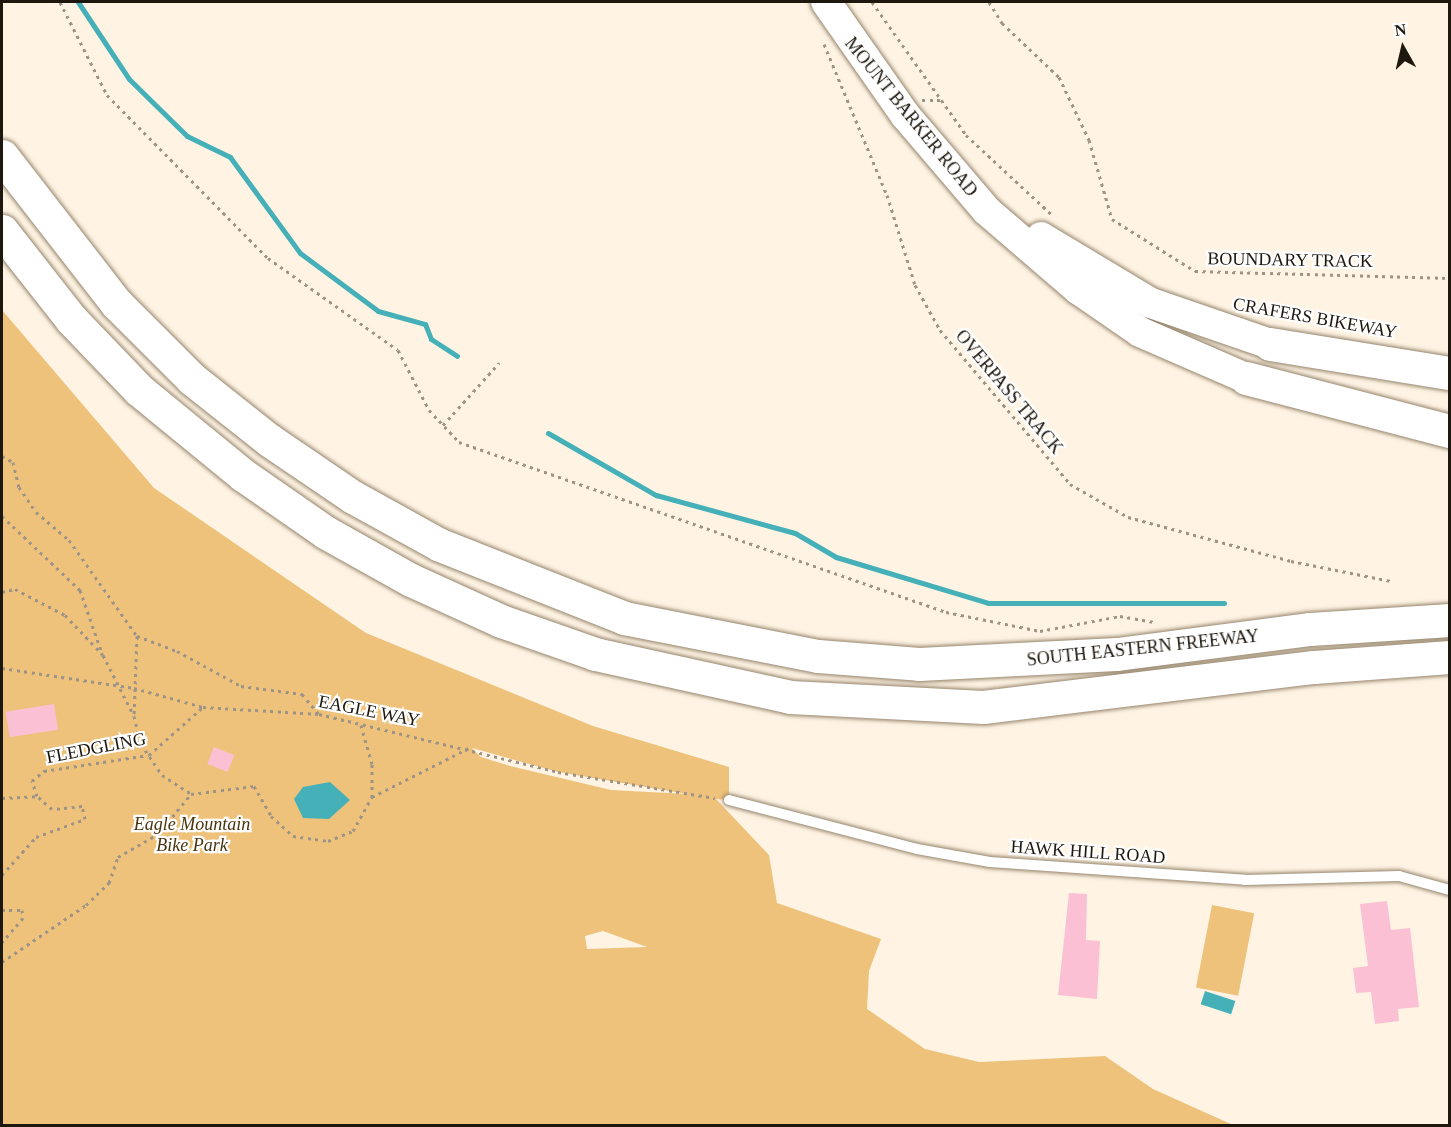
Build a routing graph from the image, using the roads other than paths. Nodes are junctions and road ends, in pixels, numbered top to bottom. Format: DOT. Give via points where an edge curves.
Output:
graph roads {
  1 [pos="826,2"];
  2 [pos="839,2"];
  3 [pos="2,156"];
  4 [pos="2,231"];
  5 [pos="1270,344"];
  6 [pos="1449,373"];
  7 [pos="1246,378"];
  8 [pos="1449,431"];
  9 [pos="1449,620"];
  10 [pos="1449,657"];
  11 [pos="729,800"];
  12 [pos="1449,890"];
  1 -- 7 [label="main road, MOUNT BARKER ROAD" via="905,115 987,211 1078,290 1140,332"];
  2 -- 5 [label="main road, MOUNT BARKER ROAD" via="924,123 1010,212 1049,243 1151,303"];
  3 -- 9 [label="highway, SOUTH EASTERN FREEWAY" via="116,303 192,378 269,440 353,497 440,545 531,586 624,618 818,657 920,664 1019,662 1310,629"];
  4 -- 10 [label="highway" via="71,319 139,390 243,476 325,532 411,580 501,621 595,654 790,697 983,707 1314,667"];
  5 -- 6 [label="highway"];
  7 -- 8 [label="highway"];
  11 -- 12 [label="lane, HAWK HILL ROAD" via="917,849 990,862 1245,880 1399,876"];
}
